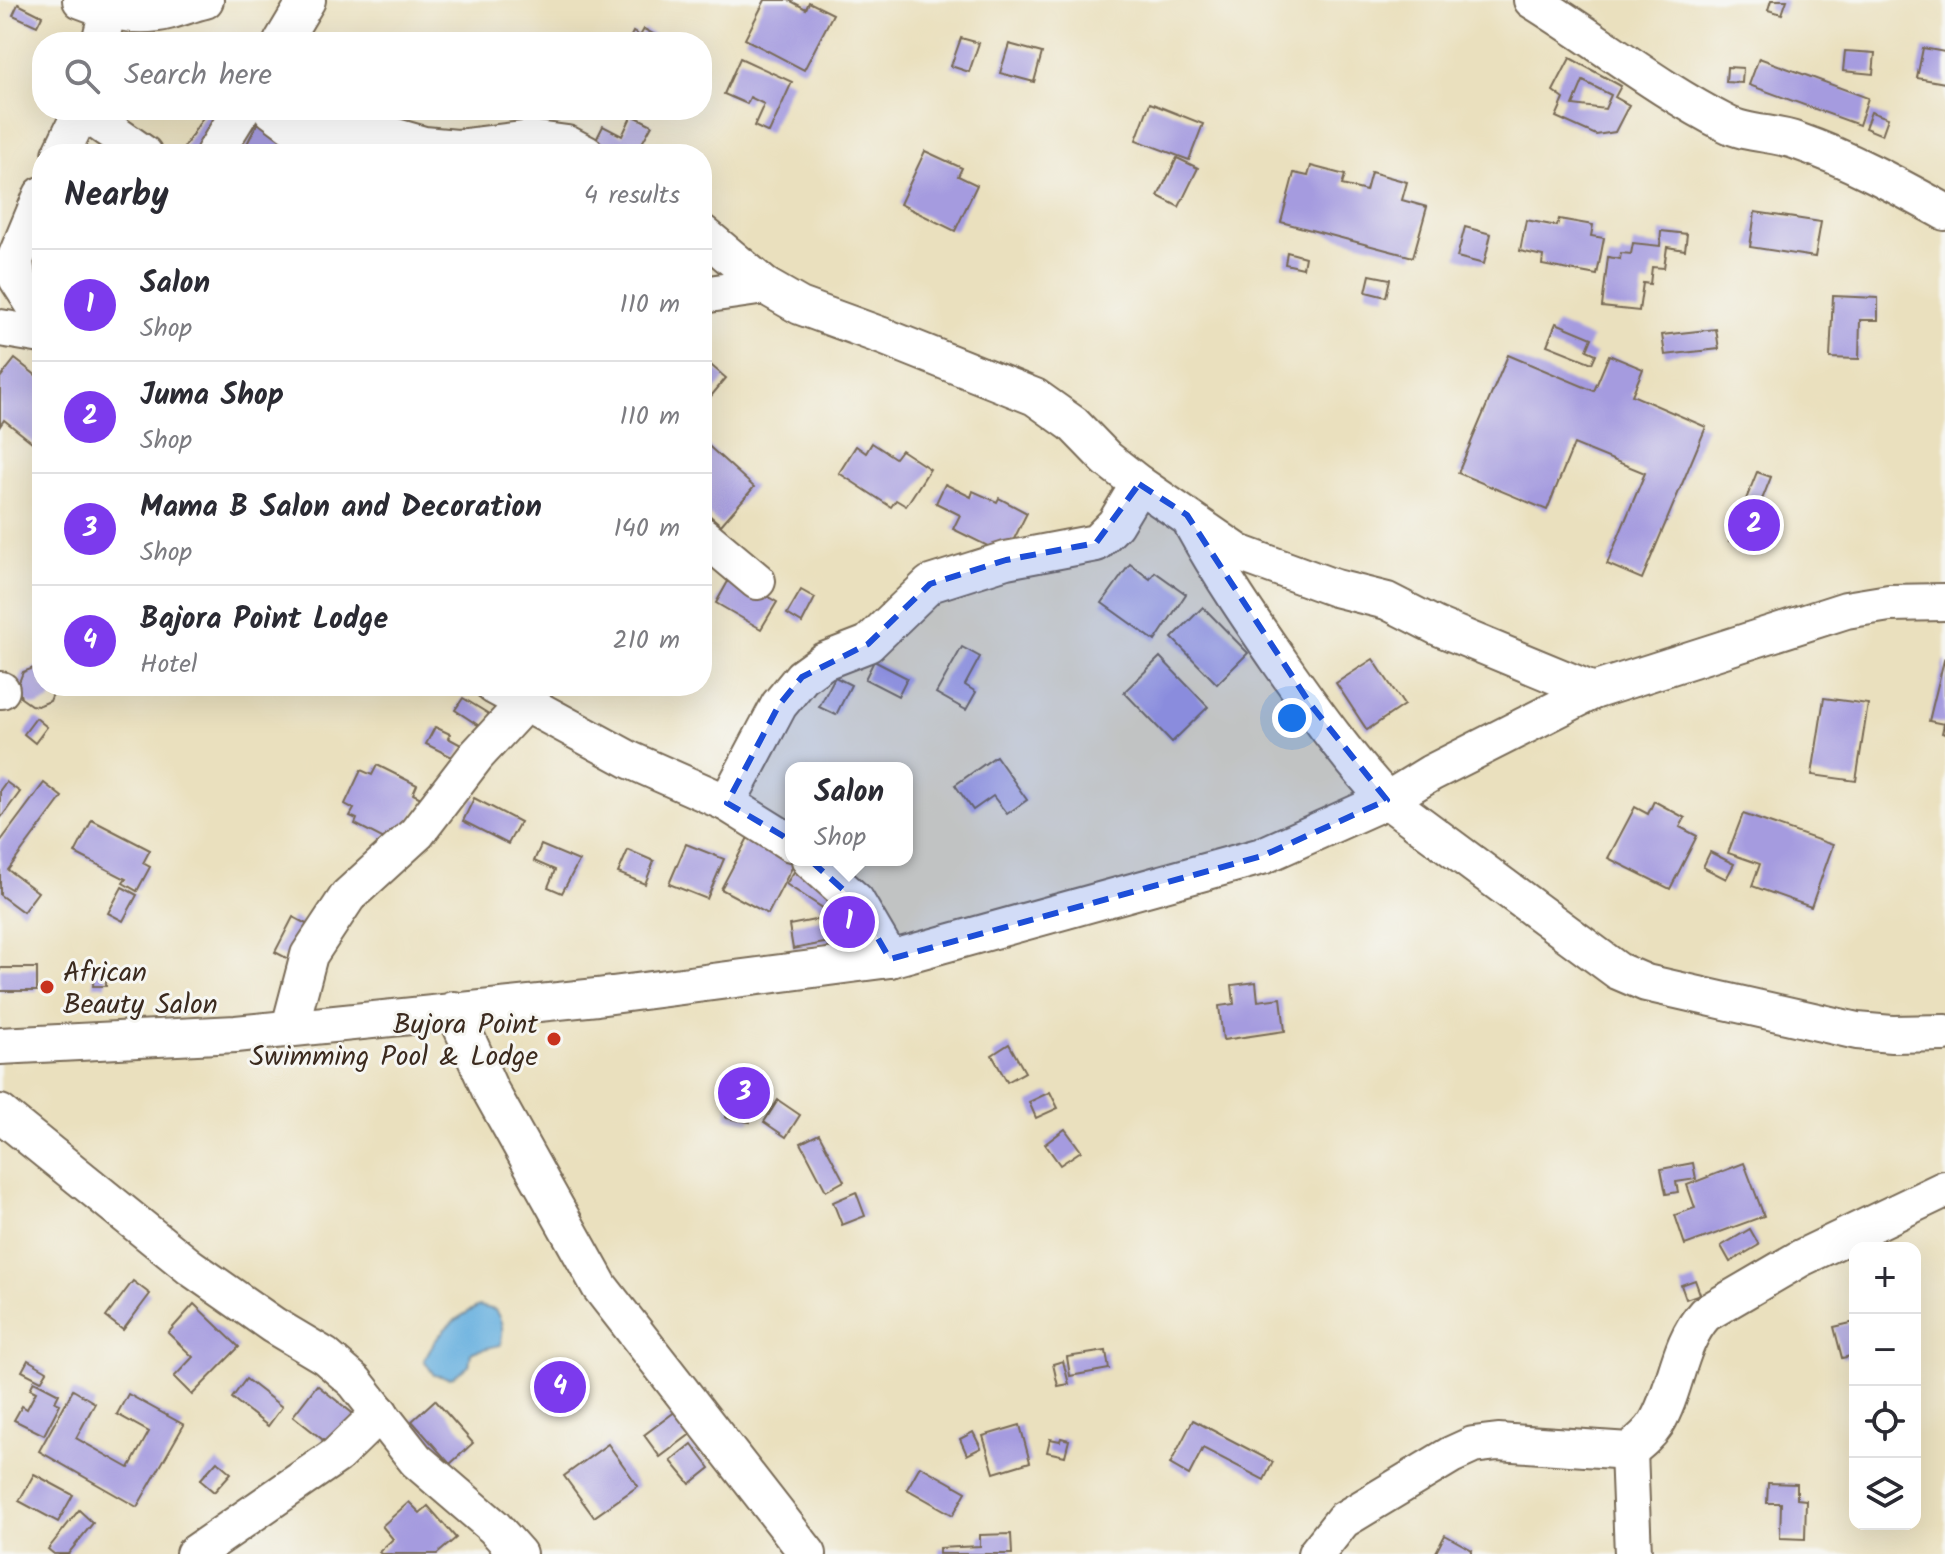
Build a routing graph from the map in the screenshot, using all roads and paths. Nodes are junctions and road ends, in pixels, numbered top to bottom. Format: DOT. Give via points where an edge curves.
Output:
graph roads {
  1 [pos="205,0"];
  2 [pos="307,0"];
  3 [pos="1532,0"];
  4 [pos="96,17"];
  5 [pos="288,32"];
  6 [pos="78,120"];
  7 [pos="95,120"];
  8 [pos="235,120"];
  9 [pos="285,120"];
  10 [pos="66,144"];
  11 [pos="130,144"];
  12 [pos="220,144"];
  13 [pos="420,144"];
  14 [pos="489,144"];
  15 [pos="567,144"];
  16 [pos="1945,212"];
  17 [pos="32,219"];
  18 [pos="712,241"];
  19 [pos="765,286"];
  20 [pos="712,294"];
  21 [pos="32,301"];
  22 [pos="0,328"];
  23 [pos="32,333"];
  24 [pos="1139,484"];
  25 [pos="1187,515"];
  26 [pos="712,543"];
  27 [pos="757,581"];
  28 [pos="1945,602"];
  29 [pos="1593,691"];
  30 [pos="512,696"];
  31 [pos="525,703"];
  32 [pos="1387,800"];
  33 [pos="727,803"];
  34 [pos="785,839"];
  35 [pos="817,866"];
  36 [pos="890,959"];
  37 [pos="454,1010"];
  38 [pos="290,1027"];
  39 [pos="1945,1033"];
  40 [pos="1,1049"];
  41 [pos="0,1113"];
  42 [pos="1945,1189"];
  43 [pos="380,1413"];
  44 [pos="1629,1451"];
  45 [pos="194,1554"];
  46 [pos="518,1554"];
  47 [pos="808,1554"];
  48 [pos="1316,1554"];
  49 [pos="1633,1554"];
  1 -- 4 [label="street" via="165,12"];
  2 -- 5 [label="street"];
  3 -- 16 [label="street" via="1731,126 1800,142"];
  6 -- 10 [label="street"];
  7 -- 11 [label="street"];
  8 -- 12 [label="street"];
  9 -- 13 [label="street" via="311,132 389,135"];
  14 -- 15 [label="street" via="530,139"];
  17 -- 21 [label="street" via="15,260 17,278"];
  18 -- 19 [label="street"];
  19 -- 20 [label="street"];
  19 -- 24 [label="street" via="800,306 1035,397"];
  22 -- 23 [label="street"];
  24 -- 25 [label="street"];
  24 -- 33 [label="street" via="1115,524 1096,543 1006,560 930,584 868,644 824,661 802,677 779,705"];
  25 -- 29 [label="street" via="1239,553 1387,601"];
  25 -- 32 [label="street" via="1212,561 1311,705"];
  26 -- 27 [label="street"];
  28 -- 29 [label="street" via="1846,610"];
  29 -- 32 [label="street"];
  30 -- 31 [label="street"];
  31 -- 33 [label="street" via="630,760"];
  31 -- 38 [label="street" via="417,833 348,896 309,955"];
  32 -- 36 [label="street" via="1262,856"];
  32 -- 39 [label="street" via="1618,971 1646,983 1857,1031"];
  33 -- 34 [label="street"];
  35 -- 36 [label="street" via="856,901"];
  36 -- 37 [label="street"];
  37 -- 38 [label="street"];
  37 -- 47 [label="street" via="490,1090 600,1287"];
  38 -- 40 [label="street"];
  41 -- 43 [label="street" via="190,1267 325,1356"];
  42 -- 44 [label="street" via="1801,1258 1705,1314 1686,1344 1657,1422"];
  43 -- 45 [label="street" via="337,1455"];
  43 -- 46 [label="street" via="416,1460"];
  44 -- 48 [label="street" via="1473,1445 1343,1520"];
  44 -- 49 [label="street"];
}
